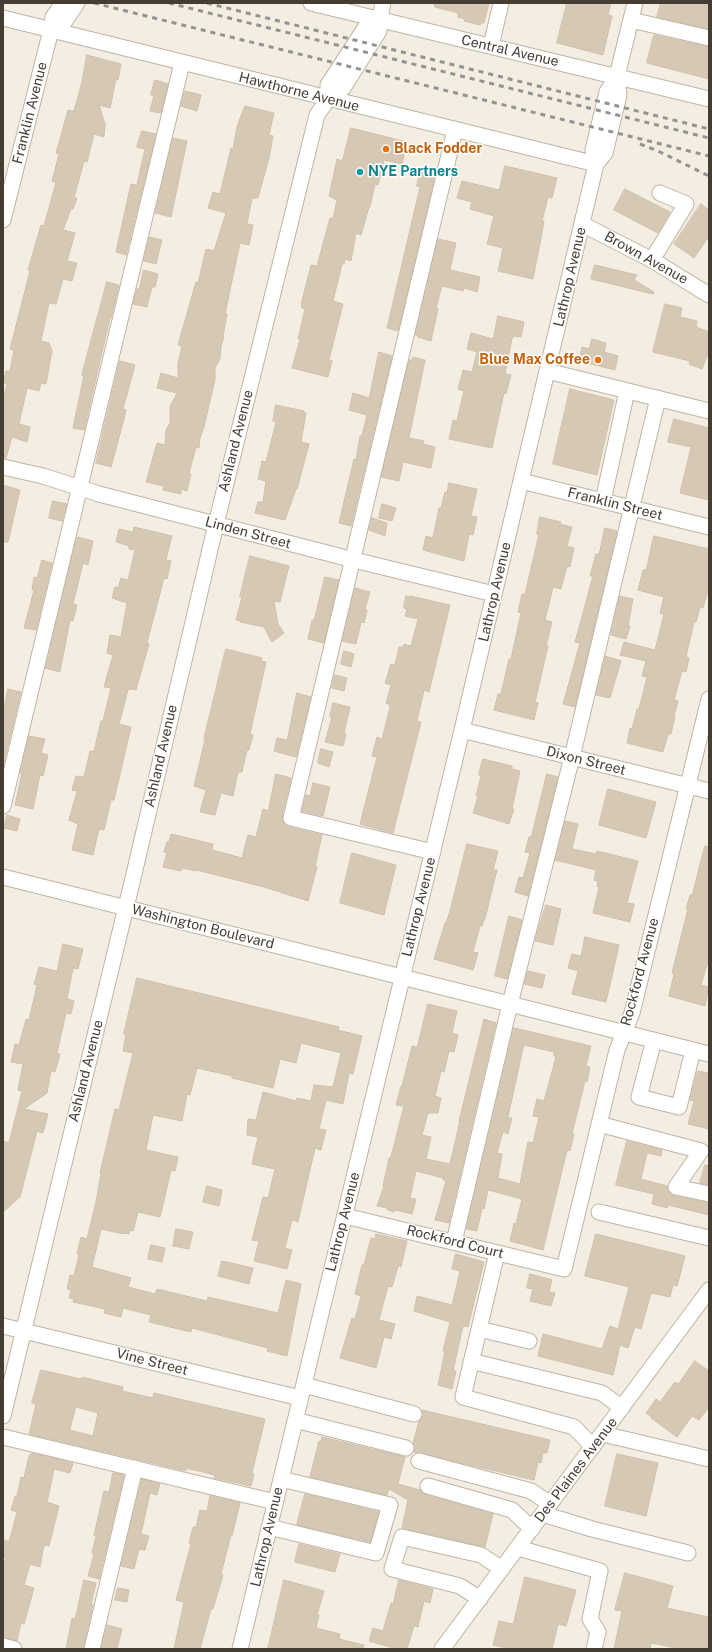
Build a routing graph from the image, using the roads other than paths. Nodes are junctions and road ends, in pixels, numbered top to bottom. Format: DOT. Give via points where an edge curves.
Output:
graph roads {
  1 [pos="62,3"];
  2 [pos="77,3"];
  3 [pos="311,3"];
  4 [pos="384,3"];
  5 [pos="501,3"];
  6 [pos="635,3"];
  7 [pos="3,18"];
  8 [pos="380,19"];
  9 [pos="631,20"];
  10 [pos="51,30"];
  11 [pos="709,38"];
  12 [pos="491,46"];
  13 [pos="182,62"];
  14 [pos="617,76"];
  15 [pos="328,99"];
  16 [pos="709,99"];
  17 [pos="455,130"];
  18 [pos="596,164"];
  19 [pos="660,193"];
  20 [pos="3,220"];
  21 [pos="582,224"];
  22 [pos="652,260"];
  23 [pos="709,295"];
  24 [pos="547,371"];
  25 [pos="627,391"];
  26 [pos="658,398"];
  27 [pos="709,412"];
  28 [pos="3,467"];
  29 [pos="521,481"];
  30 [pos="80,489"];
  31 [pos="603,501"];
  32 [pos="633,508"];
  33 [pos="216,524"];
  34 [pos="709,527"];
  35 [pos="354,560"];
  36 [pos="494,594"];
  37 [pos="709,698"];
  38 [pos="462,730"];
  39 [pos="572,757"];
  40 [pos="688,786"];
  41 [pos="709,791"];
  42 [pos="3,806"];
  43 [pos="432,852"];
  44 [pos="3,877"];
  45 [pos="126,908"];
  46 [pos="402,977"];
  47 [pos="510,1004"];
  48 [pos="624,1033"];
  49 [pos="654,1040"];
  50 [pos="693,1050"];
  51 [pos="709,1054"];
  52 [pos="600,1124"];
  53 [pos="709,1194"];
  54 [pos="599,1212"];
  55 [pos="345,1216"];
  56 [pos="709,1238"];
  57 [pos="454,1242"];
  58 [pos="497,1253"];
  59 [pos="564,1269"];
  60 [pos="709,1290"];
  61 [pos="3,1326"];
  62 [pos="479,1329"];
  63 [pos="23,1331"];
  64 [pos="529,1341"];
  65 [pos="471,1361"];
  66 [pos="302,1392"];
  67 [pos="622,1408"];
  68 [pos="414,1414"];
  69 [pos="3,1416"];
  70 [pos="295,1420"];
  71 [pos="603,1434"];
  72 [pos="3,1437"];
  73 [pos="593,1447"];
  74 [pos="406,1448"];
  75 [pos="709,1459"];
  76 [pos="419,1462"];
  77 [pos="135,1468"];
  78 [pos="281,1479"];
  79 [pos="428,1486"];
  80 [pos="275,1502"];
  81 [pos="547,1509"];
  82 [pos="269,1527"];
  83 [pos="532,1529"];
  84 [pos="518,1548"];
  85 [pos="688,1553"];
  86 [pos="502,1569"];
  87 [pos="480,1599"];
  88 [pos="3,1646"];
  89 [pos="447,1647"];
  90 [pos="14,1649"];
  91 [pos="92,1649"];
  92 [pos="240,1649"];
  93 [pos="594,1649"];
  1 -- 10 [label="street, Franklin Avenue" via="53,17"];
  2 -- 10 [label="street" via="65,21"];
  3 -- 8 [label="street, Central Avenue"];
  4 -- 8 [label="street, Ashland Avenue"];
  5 -- 12 [label="street"];
  6 -- 9 [label="street, Lathrop Avenue"];
  7 -- 10 [label="street, Hawthorne Avenue"];
  8 -- 12 [label="street, Central Avenue"];
  8 -- 15 [label="street, Ashland Avenue" via="379,31 343,88"];
  9 -- 11 [label="street"];
  9 -- 14 [label="street, Lathrop Avenue"];
  10 -- 13 [label="street, Hawthorne Avenue"];
  10 -- 20 [label="street, Franklin Avenue"];
  12 -- 14 [label="street, Central Avenue"];
  13 -- 15 [label="street, Hawthorne Avenue"];
  13 -- 30 [label="street"];
  14 -- 16 [label="street, Central Avenue"];
  14 -- 18 [label="street, Lathrop Avenue" via="618,95 605,153"];
  15 -- 17 [label="street, Hawthorne Avenue"];
  15 -- 33 [label="street, Ashland Avenue" via="317,115"];
  17 -- 18 [label="street, Hawthorne Avenue"];
  17 -- 35 [label="street"];
  18 -- 21 [label="street, Lathrop Avenue"];
  19 -- 22 [label="street" via="686,204"];
  21 -- 22 [label="street, Brown Avenue"];
  21 -- 24 [label="street, Lathrop Avenue"];
  22 -- 23 [label="street, Brown Avenue"];
  24 -- 25 [label="street"];
  24 -- 29 [label="street, Lathrop Avenue"];
  25 -- 26 [label="street"];
  25 -- 31 [label="street"];
  26 -- 27 [label="street"];
  26 -- 32 [label="street"];
  28 -- 30 [label="street, Linden Street" via="43,476"];
  29 -- 31 [label="street, Franklin Street"];
  29 -- 36 [label="street, Lathrop Avenue"];
  30 -- 33 [label="street, Linden Street"];
  30 -- 42 [label="street"];
  31 -- 32 [label="street, Franklin Street"];
  32 -- 34 [label="street, Franklin Street"];
  32 -- 39 [label="street"];
  33 -- 35 [label="street, Linden Street"];
  33 -- 45 [label="street, Ashland Avenue"];
  35 -- 36 [label="street, Linden Street"];
  35 -- 43 [label="street" via="291,818"];
  36 -- 38 [label="street, Lathrop Avenue"];
  37 -- 40 [label="street, Rockford Avenue"];
  38 -- 39 [label="street, Dixon Street"];
  38 -- 43 [label="street, Lathrop Avenue"];
  39 -- 40 [label="street, Dixon Street"];
  39 -- 47 [label="street"];
  40 -- 41 [label="street, Dixon Street"];
  40 -- 48 [label="street, Rockford Avenue" via="632,1013"];
  43 -- 46 [label="street, Lathrop Avenue"];
  44 -- 45 [label="street, Washington Boulevard"];
  45 -- 46 [label="street, Washington Boulevard"];
  45 -- 63 [label="street, Ashland Avenue"];
  46 -- 47 [label="street, Washington Boulevard"];
  46 -- 55 [label="street, Lathrop Avenue"];
  47 -- 48 [label="street, Washington Boulevard"];
  47 -- 57 [label="street"];
  48 -- 49 [label="street, Washington Boulevard"];
  48 -- 52 [label="street, Rockford Avenue" via="617,1050"];
  49 -- 50 [label="street, Washington Boulevard"];
  49 -- 50 [label="street" via="639,1097 679,1107"];
  50 -- 51 [label="street, Washington Boulevard"];
  52 -- 53 [label="street" via="701,1151 676,1187"];
  52 -- 59 [label="street, Rockford Avenue"];
  54 -- 56 [label="street"];
  55 -- 57 [label="street, Rockford Court"];
  55 -- 66 [label="street, Lathrop Avenue"];
  57 -- 58 [label="street, Rockford Court"];
  58 -- 59 [label="street, Rockford Court"];
  58 -- 62 [label="street"];
  60 -- 67 [label="street, Des Plaines Avenue"];
  61 -- 63 [label="street, Vine Street"];
  62 -- 64 [label="street"];
  62 -- 65 [label="street"];
  63 -- 66 [label="street, Vine Street"];
  63 -- 69 [label="street, Ashland Avenue"];
  65 -- 67 [label="street" via="602,1393"];
  65 -- 73 [label="street" via="463,1397 574,1427"];
  66 -- 68 [label="street, Vine Street"];
  66 -- 70 [label="street, Lathrop Avenue"];
  67 -- 71 [label="street, Des Plaines Avenue"];
  70 -- 74 [label="street"];
  70 -- 78 [label="street, Lathrop Avenue"];
  71 -- 73 [label="street, Des Plaines Avenue"];
  71 -- 75 [label="street"];
  72 -- 77 [label="street"];
  73 -- 81 [label="street, Des Plaines Avenue"];
  76 -- 81 [label="street" via="531,1491"];
  77 -- 80 [label="street"];
  77 -- 91 [label="street"];
  78 -- 80 [label="street, Lathrop Avenue"];
  78 -- 82 [label="street" via="390,1505 376,1553"];
  79 -- 83 [label="street" via="512,1510"];
  80 -- 82 [label="street, Lathrop Avenue"];
  81 -- 83 [label="street, Des Plaines Avenue"];
  81 -- 85 [label="street" via="592,1529"];
  82 -- 92 [label="street, Lathrop Avenue"];
  83 -- 84 [label="street, Des Plaines Avenue"];
  84 -- 86 [label="street, Des Plaines Avenue"];
  84 -- 93 [label="street" via="600,1571 590,1619 598,1632"];
  86 -- 87 [label="street, Des Plaines Avenue"];
  86 -- 87 [label="street" via="481,1555 402,1537 392,1569 460,1586"];
  87 -- 89 [label="street, Des Plaines Avenue"];
  88 -- 90 [label="street"];
}
